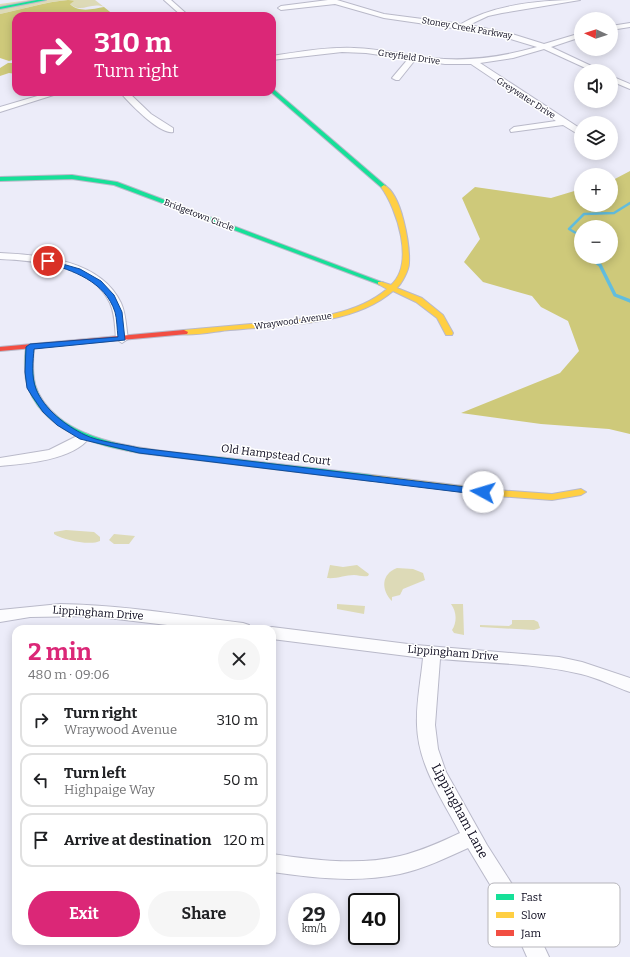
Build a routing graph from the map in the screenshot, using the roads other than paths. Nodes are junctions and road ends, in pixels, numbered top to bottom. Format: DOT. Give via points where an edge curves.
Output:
graph roads {
  1 [pos="44,0"];
  2 [pos="167,0"];
  3 [pos="577,0"];
  4 [pos="333,1"];
  5 [pos="0,8"];
  6 [pos="281,8"];
  7 [pos="181,12"];
  8 [pos="463,26"];
  9 [pos="628,27"];
  10 [pos="618,28"];
  11 [pos="574,37"];
  12 [pos="545,46"];
  13 [pos="276,58"];
  14 [pos="413,58"];
  15 [pos="473,62"];
  16 [pos="583,64"];
  17 [pos="396,78"];
  18 [pos="618,81"];
  19 [pos="630,87"];
  20 [pos="276,93"];
  21 [pos="46,96"];
  22 [pos="128,96"];
  23 [pos="0,110"];
  24 [pos="563,122"];
  25 [pos="574,129"];
  26 [pos="170,130"];
  27 [pos="514,130"];
  28 [pos="0,179"];
  29 [pos="0,256"];
  30 [pos="392,288"];
  31 [pos="449,333"];
  32 [pos="122,338"];
  33 [pos="30,347"];
  34 [pos="0,349"];
  35 [pos="83,437"];
  36 [pos="0,462"];
  37 [pos="581,492"];
  38 [pos="0,616"];
  39 [pos="207,625"];
  40 [pos="276,633"];
  41 [pos="432,652"];
  42 [pos="630,685"];
  43 [pos="472,837"];
  44 [pos="276,864"];
  45 [pos="500,883"];
  46 [pos="534,947"];
  47 [pos="538,957"];
  1 -- 5 [label="street"];
  2 -- 7 [label="street"];
  3 -- 8 [label="street" via="496,13 472,20"];
  4 -- 6 [label="street"];
  4 -- 8 [label="street, Stoney Creek Parkway" via="376,14"];
  8 -- 12 [label="street, Stoney Creek Parkway"];
  9 -- 10 [label="street"];
  11 -- 12 [label="street, Greyfield Drive"];
  12 -- 15 [label="street, Greyfield Drive" via="506,57"];
  12 -- 16 [label="street, Stoney Creek Parkway"];
  13 -- 14 [label="street, Greyfield Drive" via="342,50"];
  14 -- 15 [label="street, Greyfield Drive"];
  14 -- 17 [label="street"];
  15 -- 24 [label="street, Greywater Drive"];
  18 -- 19 [label="street"];
  20 -- 30 [label="street, Wraywood Avenue" via="380,182 391,196 400,214 408,255 405,271"];
  21 -- 23 [label="street"];
  22 -- 26 [label="street" via="148,116"];
  24 -- 25 [label="street, Greywater Drive"];
  24 -- 27 [label="street"];
  28 -- 30 [label="street, Bridgetown Circle" via="57,176 115,183"];
  29 -- 32 [label="street" via="48,261 90,277 108,292 114,302 119,312"];
  30 -- 31 [label="street, Bridgetown Circle" via="432,308"];
  30 -- 32 [label="street, Wraywood Avenue" via="362,306 313,320"];
  32 -- 33 [label="street, Wraywood Avenue"];
  33 -- 34 [label="street, Wraywood Avenue"];
  33 -- 35 [label="street, Old Hampstead Court" via="29,372 36,396 60,424"];
  35 -- 36 [label="street" via="54,454"];
  35 -- 37 [label="street, Old Hampstead Court" via="139,450 414,484 552,497"];
  38 -- 39 [label="street, Lippingham Drive" via="43,610 73,610"];
  40 -- 41 [label="street, Lippingham Drive"];
  41 -- 42 [label="street, Lippingham Drive" via="562,663 593,670"];
  41 -- 43 [label="street, Lippingham Lane" via="425,711 429,749 437,773"];
  43 -- 44 [label="street" via="418,860 370,869 323,870"];
  43 -- 45 [label="street, Lippingham Lane"];
  46 -- 47 [label="street, Lippingham Lane"];
}
